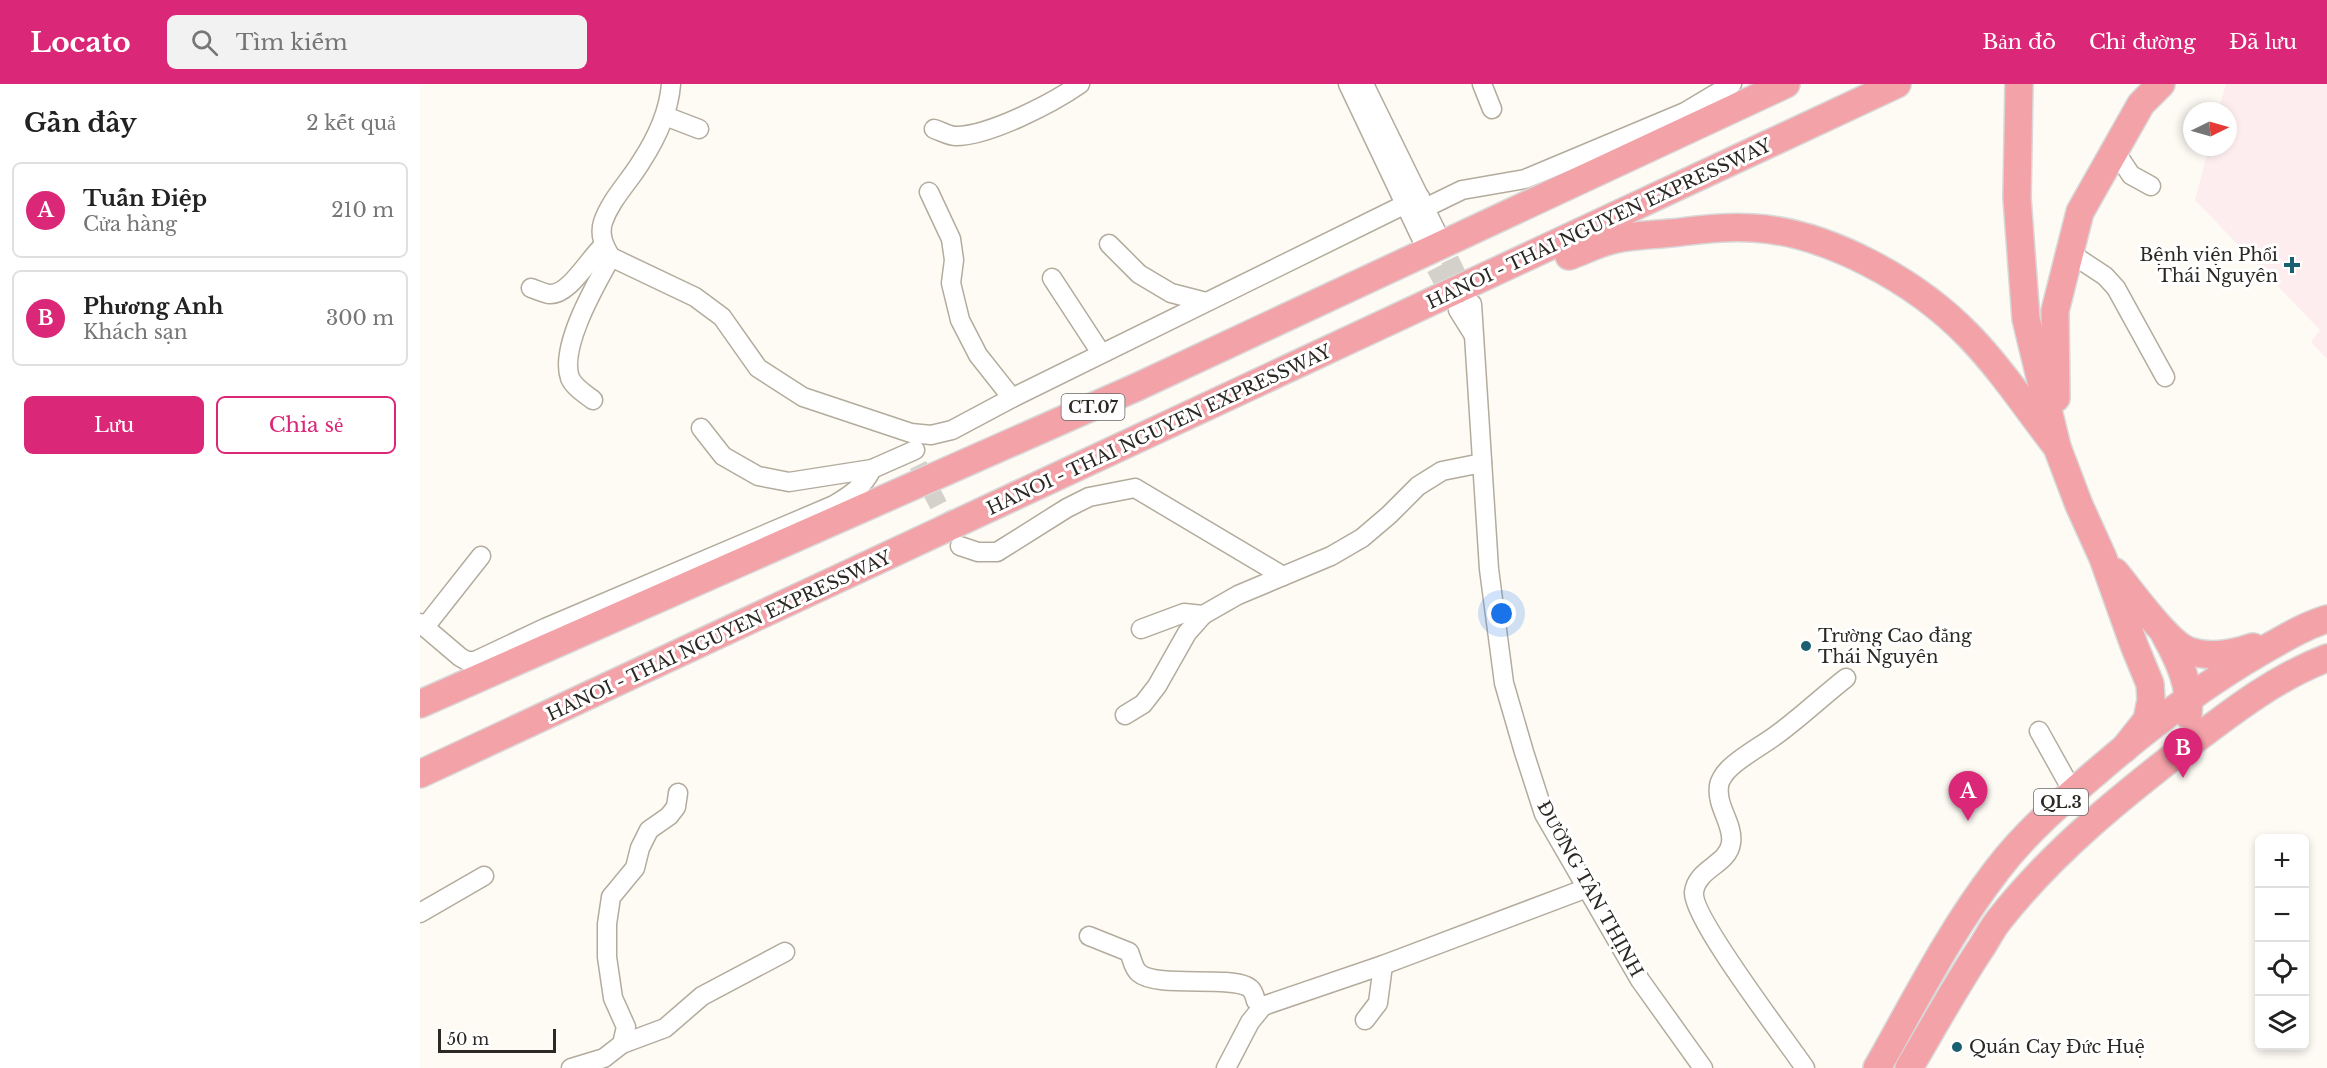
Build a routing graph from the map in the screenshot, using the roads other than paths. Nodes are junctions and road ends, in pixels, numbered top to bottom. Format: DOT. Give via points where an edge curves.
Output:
graph roads {
  1 [pos="671,84"];
  2 [pos="1080,84"];
  3 [pos="1348,84"];
  4 [pos="1364,84"];
  5 [pos="1482,84"];
  6 [pos="1732,84"];
  7 [pos="1897,84"];
  8 [pos="2019,84"];
  9 [pos="2161,84"];
  10 [pos="1776,88"];
  11 [pos="1492,109"];
  12 [pos="665,116"];
  13 [pos="699,129"];
  14 [pos="934,129"];
  15 [pos="2115,151"];
  16 [pos="2151,186"];
  17 [pos="929,192"];
  18 [pos="1416,203"];
  19 [pos="1430,238"];
  20 [pos="1109,244"];
  21 [pos="608,251"];
  22 [pos="2070,253"];
  23 [pos="1052,278"];
  24 [pos="531,288"];
  25 [pos="1206,302"];
  26 [pos="1465,307"];
  27 [pos="1101,353"];
  28 [pos="2165,378"];
  29 [pos="1012,398"];
  30 [pos="593,400"];
  31 [pos="701,428"];
  32 [pos="1156,430"];
  33 [pos="2057,447"];
  34 [pos="915,449"];
  35 [pos="1482,463"];
  36 [pos="872,469"];
  37 [pos="960,546"];
  38 [pos="481,556"];
  39 [pos="2103,558"];
  40 [pos="1283,576"];
  41 [pos="1203,615"];
  42 [pos="2327,619"];
  43 [pos="422,625"];
  44 [pos="2160,626"];
  45 [pos="1141,629"];
  46 [pos="2291,634"];
  47 [pos="2134,645"];
  48 [pos="2327,658"];
  49 [pos="1846,678"];
  50 [pos="2280,682"];
  51 [pos="2189,697"];
  52 [pos="420,704"];
  53 [pos="1125,716"];
  54 [pos="2039,731"];
  55 [pos="2124,749"];
  56 [pos="420,774"];
  57 [pos="2145,779"];
  58 [pos="2073,792"];
  59 [pos="678,793"];
  60 [pos="484,876"];
  61 [pos="1587,888"];
  62 [pos="420,914"];
  63 [pos="1089,936"];
  64 [pos="785,952"];
  65 [pos="1383,965"];
  66 [pos="1263,1006"];
  67 [pos="1365,1020"];
  68 [pos="622,1044"];
  69 [pos="571,1068"];
  70 [pos="1226,1068"];
  71 [pos="1703,1068"];
  72 [pos="1805,1068"];
  73 [pos="1877,1068"];
  74 [pos="1909,1068"];
  1 -- 12 [label="street"];
  2 -- 14 [label="street" via="1063,96 977,134 953,136"];
  3 -- 18 [label="street"];
  4 -- 18 [label="street"];
  5 -- 11 [label="street"];
  6 -- 18 [label="street" via="1685,112 1525,179"];
  7 -- 32 [label="highway, HANOI - THAI NGUYEN EXPRESSWAY / CT.07"];
  8 -- 33 [label="highway" via="2017,198 2026,319"];
  9 -- 15 [label="highway" via="2141,104"];
  10 -- 52 [label="highway, CT.07" via="1137,387"];
  12 -- 13 [label="street"];
  12 -- 21 [label="street" via="603,223 602,239"];
  15 -- 16 [label="street" via="2131,175"];
  15 -- 22 [label="highway" via="2080,212"];
  17 -- 29 [label="street" via="951,238 951,283 960,320 978,356"];
  18 -- 19 [label="street"];
  18 -- 25 [label="street"];
  20 -- 25 [label="street" via="1139,274 1171,293"];
  21 -- 24 [label="street" via="592,255 568,288 551,294"];
  21 -- 30 [label="street" via="567,364 571,380"];
  21 -- 34 [label="street" via="695,297 722,317 758,368 803,397"];
  22 -- 28 [label="street" via="2116,288"];
  22 -- 33 [label="highway" via="2055,310"];
  23 -- 27 [label="street"];
  25 -- 27 [label="street"];
  26 -- 35 [label="street, ĐƯỜNG TÂN THỊNH" via="1474,336"];
  27 -- 29 [label="street"];
  29 -- 34 [label="street" via="952,430 931,435"];
  31 -- 36 [label="street" via="723,456 758,476 789,482"];
  32 -- 33 [label="highway" via="1355,354 1543,266 1616,239 1711,228 1752,228 1780,231 1860,258 1938,307 1996,367"];
  32 -- 56 [label="highway, HANOI - THAI NGUYEN EXPRESSWAY / CT.07"];
  33 -- 39 [label="highway"];
  34 -- 36 [label="street"];
  35 -- 40 [label="street" via="1442,471 1418,486 1362,538"];
  35 -- 61 [label="street, ĐƯỜNG TÂN THỊNH" via="1504,683 1544,814"];
  36 -- 43 [label="street" via="865,482 834,505 475,660 460,657"];
  37 -- 40 [label="street" via="978,552 997,552 1089,497 1135,488"];
  38 -- 43 [label="street"];
  39 -- 44 [label="highway"];
  39 -- 47 [label="highway"];
  40 -- 41 [label="street"];
  41 -- 45 [label="street" via="1184,613"];
  41 -- 53 [label="street" via="1187,633 1157,686 1143,704"];
  42 -- 46 [label="highway, QL.3"];
  44 -- 46 [label="highway" via="2186,650 2204,655 2246,649"];
  44 -- 51 [label="highway" via="2176,654"];
  46 -- 51 [label="highway, QL.3"];
  47 -- 51 [label="highway" via="2164,685"];
  47 -- 55 [label="highway" via="2150,684 2151,700 2147,720"];
  48 -- 50 [label="highway, QL.3"];
  49 -- 72 [label="street" via="1728,770 1719,784 1719,804 1731,843 1726,854 1697,880 1694,894 1696,907 1722,950"];
  50 -- 51 [label="highway" via="2214,697"];
  50 -- 57 [label="highway, QL.3" via="2216,723"];
  51 -- 55 [label="highway, QL.3"];
  51 -- 57 [label="highway" via="2189,713 2182,730 2171,750"];
  54 -- 58 [label="street"];
  55 -- 58 [label="highway, QL.3"];
  57 -- 74 [label="highway, QL.3" via="2038,875 2003,915"];
  58 -- 73 [label="highway, QL.3" via="2029,831 1996,870 1929,974"];
  59 -- 68 [label="street" via="676,807 650,830 635,868 611,897 607,957 613,998 626,1027"];
  60 -- 62 [label="street"];
  61 -- 65 [label="street"];
  61 -- 71 [label="street, ĐƯỜNG TÂN THỊNH" via="1640,980"];
  63 -- 66 [label="street" via="1129,951 1135,968 1145,976 1239,984 1254,992 1256,1001"];
  64 -- 68 [label="street" via="702,996 665,1028"];
  65 -- 66 [label="street"];
  65 -- 67 [label="street" via="1378,1003"];
  66 -- 70 [label="street"];
  68 -- 69 [label="street" via="604,1058"];
}
